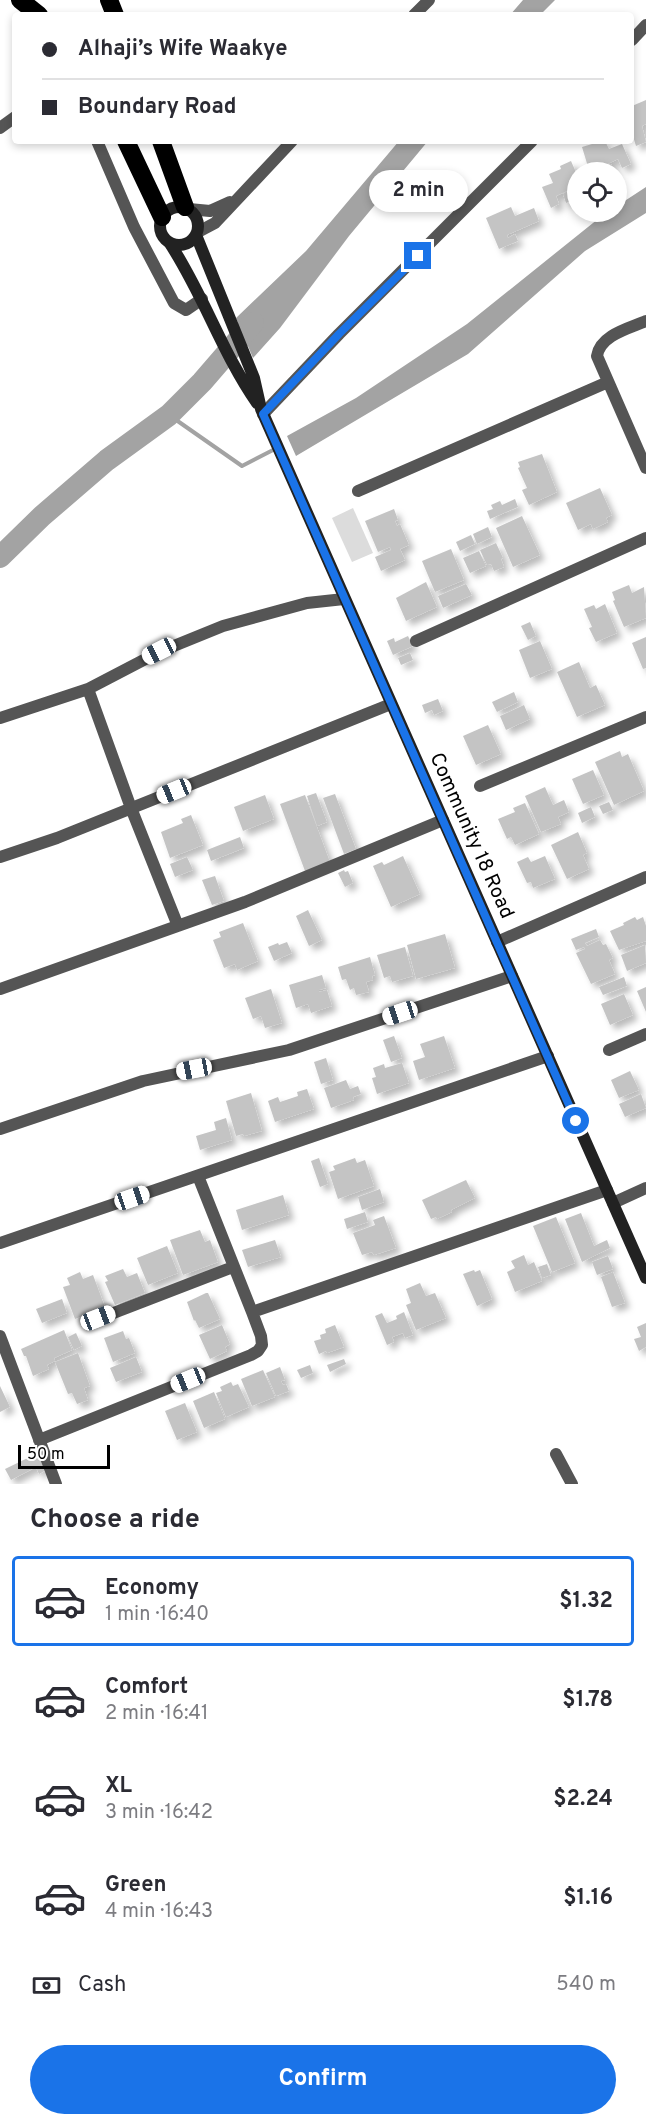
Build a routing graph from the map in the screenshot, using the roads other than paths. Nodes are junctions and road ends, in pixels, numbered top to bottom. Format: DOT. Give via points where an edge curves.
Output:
graph roads {
  1 [pos="20,0"];
  2 [pos="429,0"];
  3 [pos="35,12"];
  4 [pos="417,12"];
  5 [pos="646,25"];
  6 [pos="634,38"];
  7 [pos="98,144"];
  8 [pos="127,144"];
  9 [pos="162,144"];
  10 [pos="289,144"];
  11 [pos="529,144"];
  12 [pos="241,194"];
  13 [pos="187,208"];
  14 [pos="162,217"];
  15 [pos="197,234"];
  16 [pos="169,242"];
  17 [pos="205,304"];
  18 [pos="646,321"];
  19 [pos="248,380"];
  20 [pos="608,382"];
  21 [pos="262,411"];
  22 [pos="646,468"];
  23 [pos="358,491"];
  24 [pos="646,538"];
  25 [pos="344,599"];
  26 [pos="416,641"];
  27 [pos="88,689"];
  28 [pos="391,704"];
  29 [pos="646,717"];
  30 [pos="0,718"];
  31 [pos="480,786"];
  32 [pos="131,808"];
  33 [pos="443,820"];
  34 [pos="0,857"];
  35 [pos="646,877"];
  36 [pos="178,926"];
  37 [pos="496,942"];
  38 [pos="512,975"];
  39 [pos="0,989"];
  40 [pos="646,1034"];
  41 [pos="609,1050"];
  42 [pos="548,1056"];
  43 [pos="0,1129"];
  44 [pos="198,1176"];
  45 [pos="646,1188"];
  46 [pos="607,1190"];
  47 [pos="613,1203"];
  48 [pos="0,1243"];
  49 [pos="233,1267"];
  50 [pos="646,1278"];
  51 [pos="252,1312"];
  52 [pos="98,1318"];
  53 [pos="0,1336"];
  54 [pos="39,1440"];
  55 [pos="556,1454"];
  56 [pos="56,1484"];
  57 [pos="572,1484"];
  1 -- 3 [label="highway"];
  2 -- 4 [label="street"];
  5 -- 6 [label="street"];
  7 -- 17 [label="street" via="134,227 174,303 186,310"];
  8 -- 14 [label="highway"];
  9 -- 13 [label="highway"];
  10 -- 12 [label="street"];
  11 -- 21 [label="street"];
  12 -- 13 [label="street" via="217,209"];
  12 -- 15 [label="street" via="215,223"];
  13 -- 14 [label="main road" via="170,209"];
  13 -- 15 [label="main road" via="196,216"];
  14 -- 16 [label="main road" via="161,234"];
  15 -- 16 [label="main road" via="186,244"];
  15 -- 19 [label="main road, Community 18 Road"];
  16 -- 17 [label="main road, Community 18 Road"];
  17 -- 19 [label="main road, Community 18 Road"];
  18 -- 20 [label="street" via="606,340 598,350 598,362"];
  19 -- 21 [label="main road, Community 18 Road"];
  20 -- 22 [label="street"];
  20 -- 23 [label="street"];
  21 -- 25 [label="main road, Community 18 Road"];
  24 -- 26 [label="street"];
  25 -- 27 [label="street" via="307,603 223,626 159,651"];
  25 -- 28 [label="main road, Community 18 Road"];
  27 -- 30 [label="street"];
  27 -- 32 [label="street"];
  28 -- 32 [label="street"];
  28 -- 33 [label="main road, Community 18 Road"];
  29 -- 31 [label="street"];
  32 -- 34 [label="street"];
  32 -- 36 [label="street"];
  33 -- 36 [label="street"];
  33 -- 37 [label="main road, Community 18 Road"];
  35 -- 37 [label="street"];
  36 -- 39 [label="street"];
  37 -- 38 [label="main road, Community 18 Road"];
  38 -- 42 [label="main road, Community 18 Road"];
  38 -- 43 [label="street" via="289,1050 142,1081"];
  40 -- 41 [label="street"];
  42 -- 44 [label="street"];
  42 -- 46 [label="main road, Community 18 Road"];
  44 -- 48 [label="street"];
  44 -- 49 [label="street"];
  45 -- 47 [label="street"];
  46 -- 47 [label="main road, Community 18 Road"];
  46 -- 51 [label="street"];
  47 -- 50 [label="main road, Community 18 Road"];
  49 -- 51 [label="street"];
  49 -- 52 [label="street"];
  51 -- 54 [label="street" via="261,1336 258,1351"];
  53 -- 54 [label="street"];
  54 -- 56 [label="street"];
  55 -- 57 [label="street"];
}
